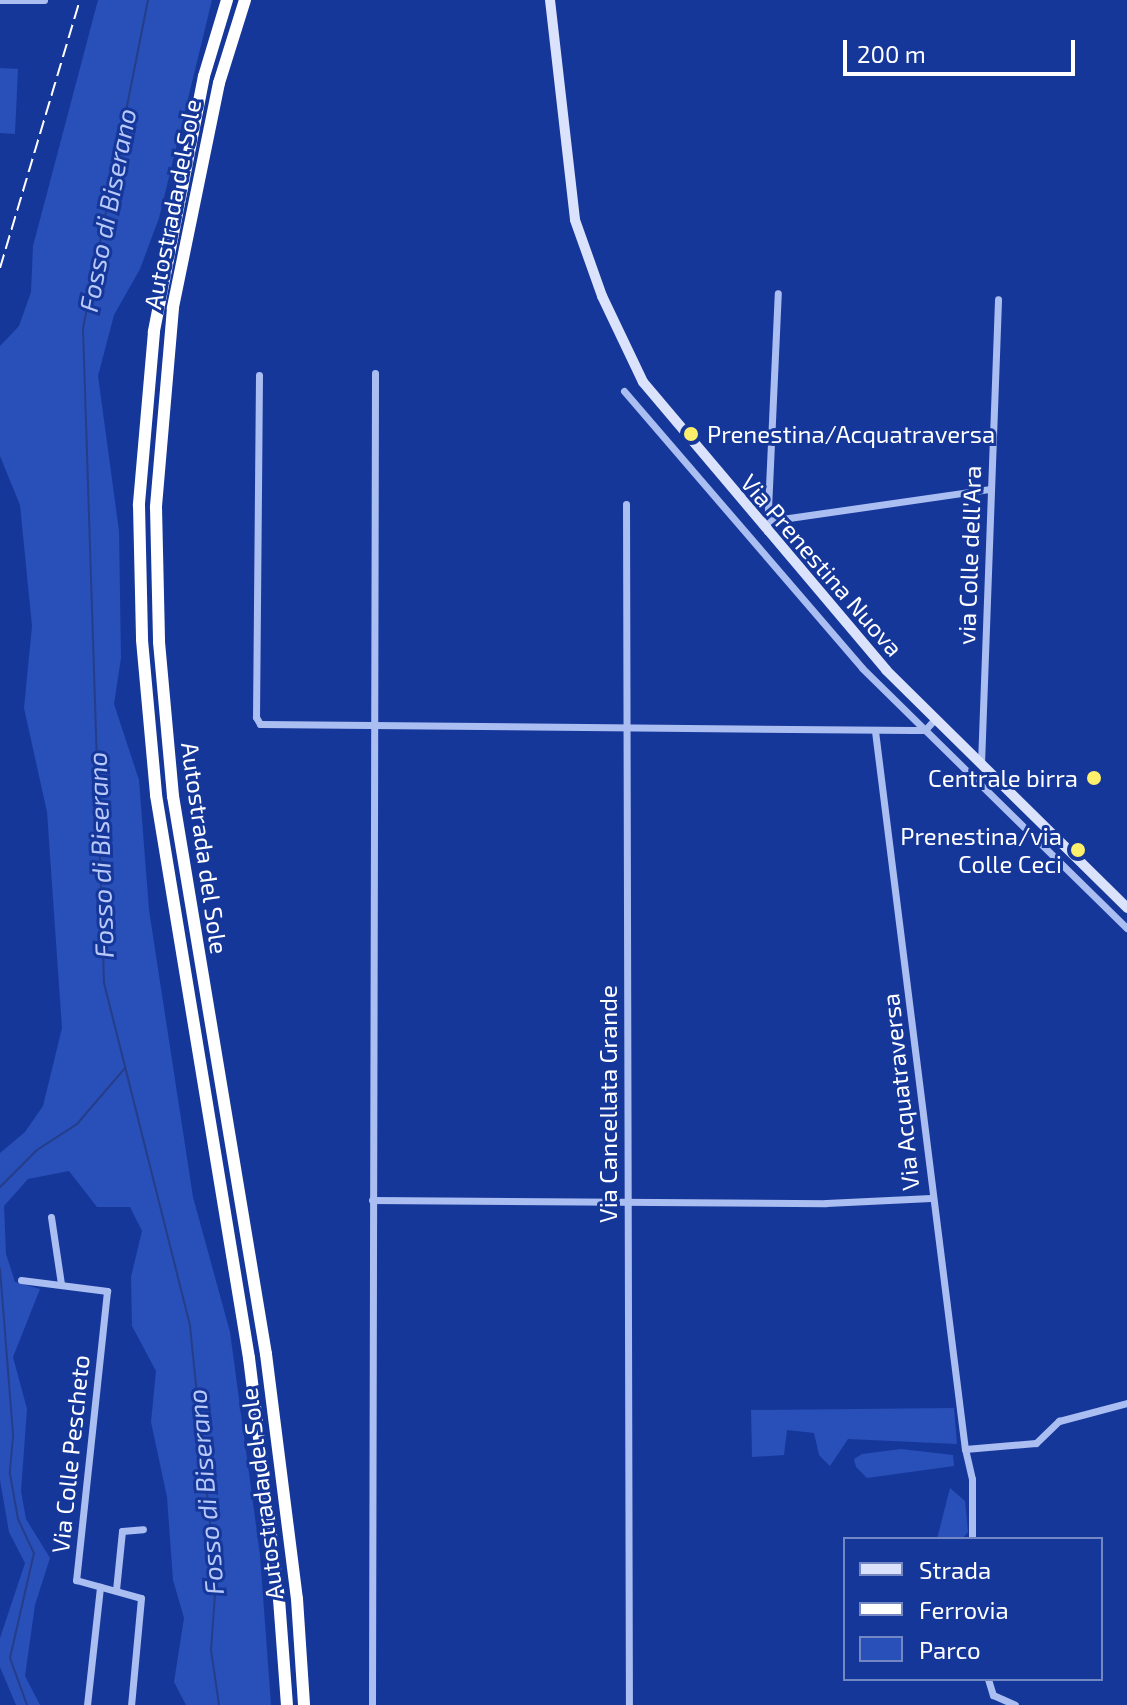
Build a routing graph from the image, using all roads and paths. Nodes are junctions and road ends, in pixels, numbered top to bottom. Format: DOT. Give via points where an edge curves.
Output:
graph roads {
  1 [pos="0,0"];
  2 [pos="227,0"];
  3 [pos="245,0"];
  4 [pos="550,0"];
  5 [pos="44,1"];
  6 [pos="778,293"];
  7 [pos="998,299"];
  8 [pos="375,373"];
  9 [pos="259,375"];
  10 [pos="624,391"];
  11 [pos="991,489"];
  12 [pos="626,504"];
  13 [pos="768,521"];
  14 [pos="767,533"];
  15 [pos="934,720"];
  16 [pos="373,728"];
  17 [pos="631,730"];
  18 [pos="925,730"];
  19 [pos="875,731"];
  20 [pos="981,765"];
  21 [pos="1127,908"];
  22 [pos="1127,928"];
  23 [pos="931,1198"];
  24 [pos="372,1200"];
  25 [pos="628,1201"];
  26 [pos="51,1217"];
  27 [pos="21,1280"];
  28 [pos="61,1284"];
  29 [pos="1127,1403"];
  30 [pos="965,1449"];
  31 [pos="143,1529"];
  32 [pos="972,1537"];
  33 [pos="100,1587"];
  34 [pos="116,1590"];
  35 [pos="989,1681"];
  36 [pos="87,1705"];
  37 [pos="131,1705"];
  38 [pos="287,1705"];
  39 [pos="304,1705"];
  40 [pos="372,1705"];
  41 [pos="629,1705"];
  42 [pos="1015,1705"];
  1 -- 5 [label="street"];
  2 -- 38 [label="highway, Autostrada del Sole" via="200,91 154,332 139,505 142,640 156,795 249,1358"];
  3 -- 39 [label="highway, Autostrada del Sole" via="205,140 173,308 156,507 159,642 178,827 266,1354 297,1599"];
  4 -- 14 [label="main road, Via Prenestina Nuova" via="573,211 602,296 654,398"];
  6 -- 13 [label="street"];
  7 -- 11 [label="street, via Colle dell'Ara"];
  8 -- 16 [label="street"];
  9 -- 16 [label="street" via="256,719 262,725"];
  10 -- 18 [label="street" via="840,644"];
  11 -- 13 [label="street"];
  11 -- 20 [label="street, via Colle dell'Ara"];
  12 -- 17 [label="street, Via Cancellata Grande"];
  13 -- 14 [label="street"];
  14 -- 15 [label="main road, Via Prenestina Nuova"];
  15 -- 18 [label="street"];
  15 -- 20 [label="main road, Via Prenestina Nuova"];
  16 -- 17 [label="street"];
  16 -- 24 [label="street"];
  17 -- 19 [label="street"];
  17 -- 25 [label="street, Via Cancellata Grande"];
  18 -- 19 [label="street"];
  18 -- 22 [label="street"];
  19 -- 23 [label="street, Via Acquatraversa" via="897,874"];
  20 -- 21 [label="main road, Via Prenestina Nuova"];
  23 -- 25 [label="street"];
  23 -- 30 [label="street, Via Acquatraversa"];
  24 -- 25 [label="street"];
  24 -- 40 [label="street"];
  25 -- 41 [label="street, Via Cancellata Grande"];
  26 -- 28 [label="street"];
  27 -- 28 [label="street, Via Colle Pescheto"];
  28 -- 33 [label="street, Via Colle Pescheto" via="107,1291 76,1580"];
  29 -- 30 [label="street" via="1059,1421 1036,1443"];
  30 -- 32 [label="street, Via Acquatraversa" via="972,1479"];
  31 -- 34 [label="street" via="122,1531"];
  33 -- 34 [label="street"];
  33 -- 36 [label="street"];
  34 -- 37 [label="street" via="142,1600"];
  35 -- 42 [label="street" via="993,1695"];
}
